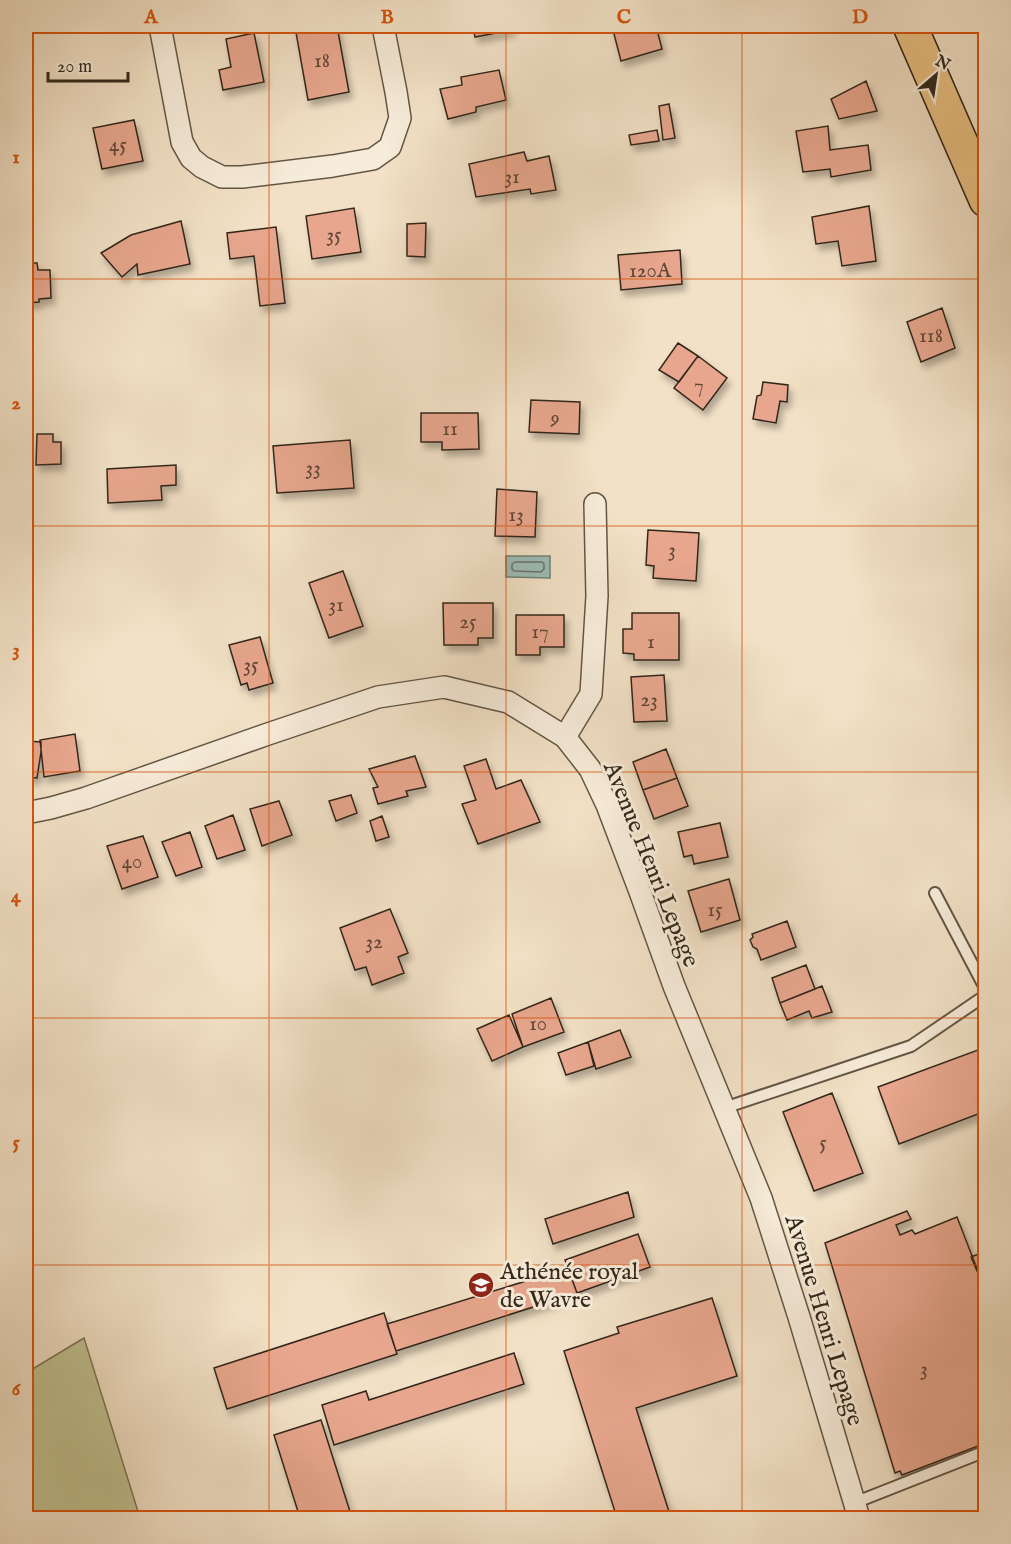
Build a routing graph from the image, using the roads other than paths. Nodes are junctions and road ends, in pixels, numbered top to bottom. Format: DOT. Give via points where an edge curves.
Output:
graph roads {
  1 [pos="160,26"];
  2 [pos="383,26"];
  3 [pos="910,26"];
  4 [pos="986,200"];
  5 [pos="595,504"];
  6 [pos="565,737"];
  7 [pos="26,813"];
  8 [pos="935,892"];
  9 [pos="986,990"];
  10 [pos="986,995"];
  11 [pos="724,1108"];
  12 [pos="986,1451"];
  13 [pos="856,1511"];
  1 -- 2 [label="street" via="182,142 191,158 222,177 374,159 390,147 400,118"];
  3 -- 4 [label="main road"];
  5 -- 6 [label="street" via="597,596 591,694"];
  6 -- 7 [label="street, Avenue Henri Lepage" via="508,702 444,687 378,697 96,795"];
  6 -- 11 [label="street, Avenue Henri Lepage" via="590,769 607,805"];
  8 -- 9 [label="lane"];
  10 -- 11 [label="lane" via="911,1046"];
  11 -- 13 [label="street, Avenue Henri Lepage" via="761,1198"];
  12 -- 13 [label="lane"];
}
